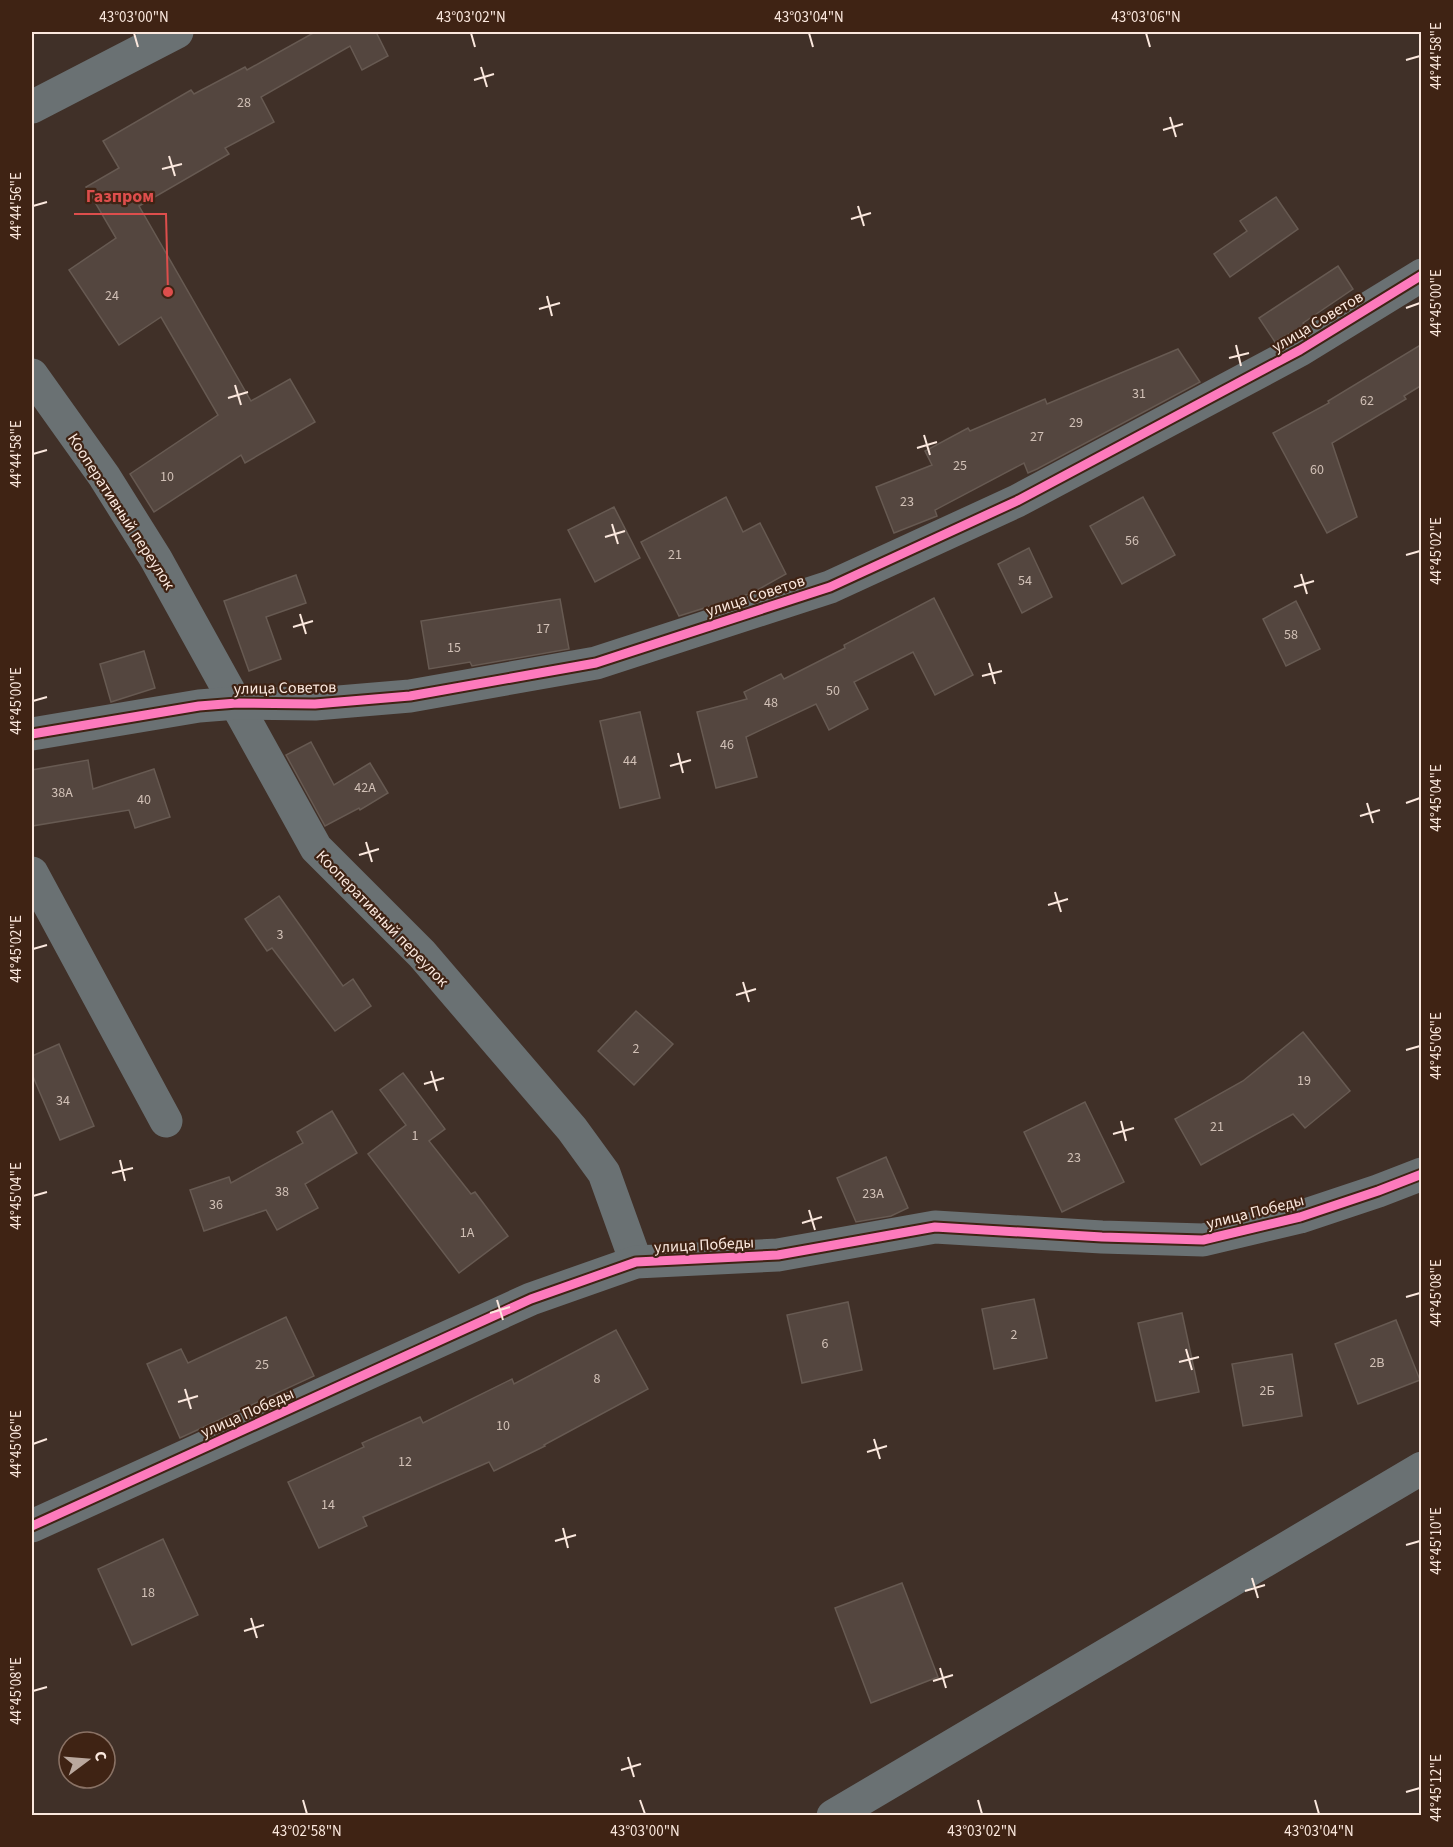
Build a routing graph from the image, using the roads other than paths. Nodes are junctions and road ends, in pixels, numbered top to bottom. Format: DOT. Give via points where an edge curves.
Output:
graph roads {
  1 [pos="177,32"];
  2 [pos="32,107"];
  3 [pos="1422,275"];
  4 [pos="32,375"];
  5 [pos="237,703"];
  6 [pos="32,734"];
  7 [pos="32,873"];
  8 [pos="166,1121"];
  9 [pos="1422,1174"];
  10 [pos="636,1262"];
  11 [pos="1422,1468"];
  12 [pos="32,1526"];
  13 [pos="833,1815"];
  1 -- 2 [label="street"];
  3 -- 5 [label="street, улица Советов" via="1300,350 1017,501 830,587 596,663 410,696 315,704"];
  4 -- 5 [label="street, Кооперативный переулок" via="104,476"];
  5 -- 6 [label="street, улица Советов"];
  5 -- 10 [label="street, Кооперативный переулок" via="316,848 422,954 572,1129 604,1173"];
  7 -- 8 [label="street"];
  9 -- 10 [label="street, улица Победы" via="1300,1217 1203,1240 935,1227 778,1255"];
  10 -- 12 [label="street, улица Победы" via="531,1299"];
  11 -- 13 [label="street"];
}
